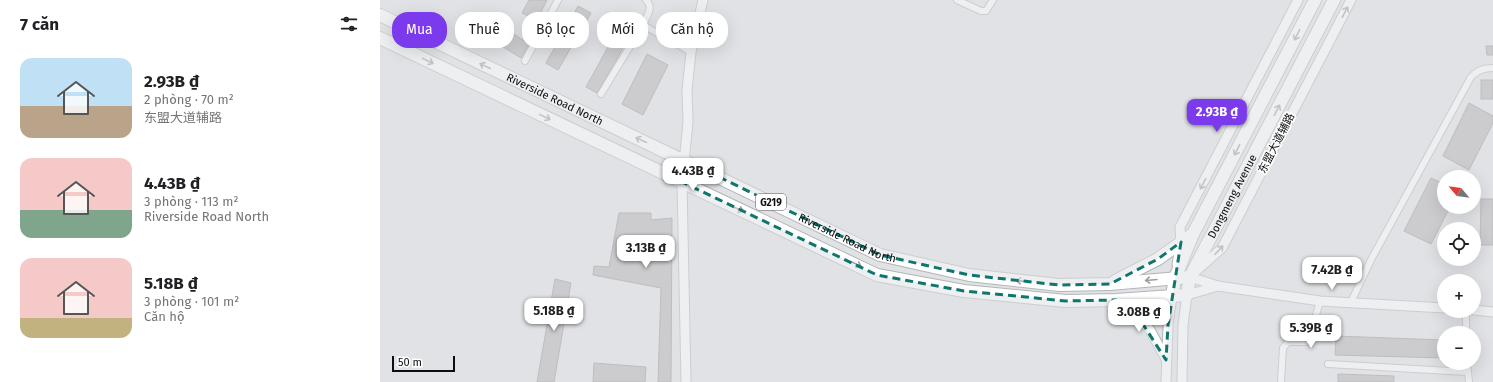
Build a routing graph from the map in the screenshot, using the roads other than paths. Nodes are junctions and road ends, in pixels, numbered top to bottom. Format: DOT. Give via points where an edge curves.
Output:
graph roads {
  1 [pos="558,0"];
  2 [pos="646,0"];
  3 [pos="703,0"];
  4 [pos="957,0"];
  5 [pos="993,0"];
  6 [pos="1298,0"];
  7 [pos="1314,0"];
  8 [pos="1334,0"];
  9 [pos="1351,0"];
  10 [pos="648,14"];
  11 [pos="380,15"];
  12 [pos="648,28"];
  13 [pos="380,38"];
  14 [pos="629,48"];
  15 [pos="691,52"];
  16 [pos="525,61"];
  17 [pos="1493,68"];
  18 [pos="601,94"];
  19 [pos="684,160"];
  20 [pos="682,182"];
  21 [pos="1193,234"];
  22 [pos="1181,242"];
  23 [pos="1190,277"];
  24 [pos="1175,278"];
  25 [pos="1110,284"];
  26 [pos="1218,286"];
  27 [pos="1188,295"];
  28 [pos="1172,296"];
  29 [pos="1116,300"];
  30 [pos="1320,301"];
  31 [pos="1351,302"];
  32 [pos="1437,308"];
  33 [pos="1481,311"];
  34 [pos="1493,312"];
  35 [pos="1166,360"];
  36 [pos="1328,364"];
  37 [pos="1467,372"];
  38 [pos="686,382"];
  39 [pos="1166,382"];
  40 [pos="1182,382"];
  41 [pos="1281,382"];
  42 [pos="1469,382"];
  1 -- 16 [label="street"];
  2 -- 10 [label="street" via="651,7"];
  3 -- 15 [label="street"];
  4 -- 5 [label="street" via="981,11 986,11"];
  6 -- 22 [label="street, one-way" via="1180,227"];
  7 -- 21 [label="highway, Dongmeng Avenue, one-way"];
  23 -- 8 [label="highway, Dongmeng Avenue, one-way"];
  23 -- 9 [label="street, 东盟大道辅路, one-way" via="1222,248"];
  19 -- 11 [label="highway, Riverside Road North / G219, one-way"];
  12 -- 15 [label="street"];
  13 -- 20 [label="highway, Riverside Road North / G219, one-way"];
  14 -- 18 [label="street"];
  15 -- 19 [label="street"];
  17 -- 31 [label="street" via="1483,68 1471,77 1372,258"];
  19 -- 20 [label="street"];
  25 -- 19 [label="highway, Riverside Road North / G219, one-way" via="1059,285 969,275 880,255"];
  20 -- 29 [label="highway, Riverside Road North / G219, one-way" via="877,275 964,291 1066,301"];
  20 -- 38 [label="street"];
  21 -- 22 [label="highway"];
  21 -- 24 [label="highway, Dongmeng Avenue"];
  22 -- 24 [label="street"];
  22 -- 25 [label="highway" via="1158,259"];
  23 -- 24 [label="highway, Riverside Road North / G219"];
  23 -- 26 [label="street"];
  23 -- 27 [label="highway, Dongmeng Avenue"];
  24 -- 25 [label="highway, Riverside Road North / G219, one-way"];
  24 -- 28 [label="highway, Dongmeng Avenue"];
  26 -- 27 [label="street"];
  26 -- 30 [label="street"];
  27 -- 28 [label="highway, Riverside Road North / G219"];
  27 -- 40 [label="street, Dongmeng Avenue" via="1183,325"];
  28 -- 29 [label="highway, Riverside Road North / G219"];
  28 -- 35 [label="street, Dongmeng Avenue"];
  29 -- 35 [label="street" via="1137,315 1150,330"];
  30 -- 31 [label="street"];
  30 -- 41 [label="street" via="1309,340 1288,342 1282,348"];
  31 -- 32 [label="street"];
  33 -- 34 [label="street"];
  35 -- 39 [label="street, Dongmeng Avenue"];
  36 -- 37 [label="street"];
  37 -- 42 [label="street"];
}
